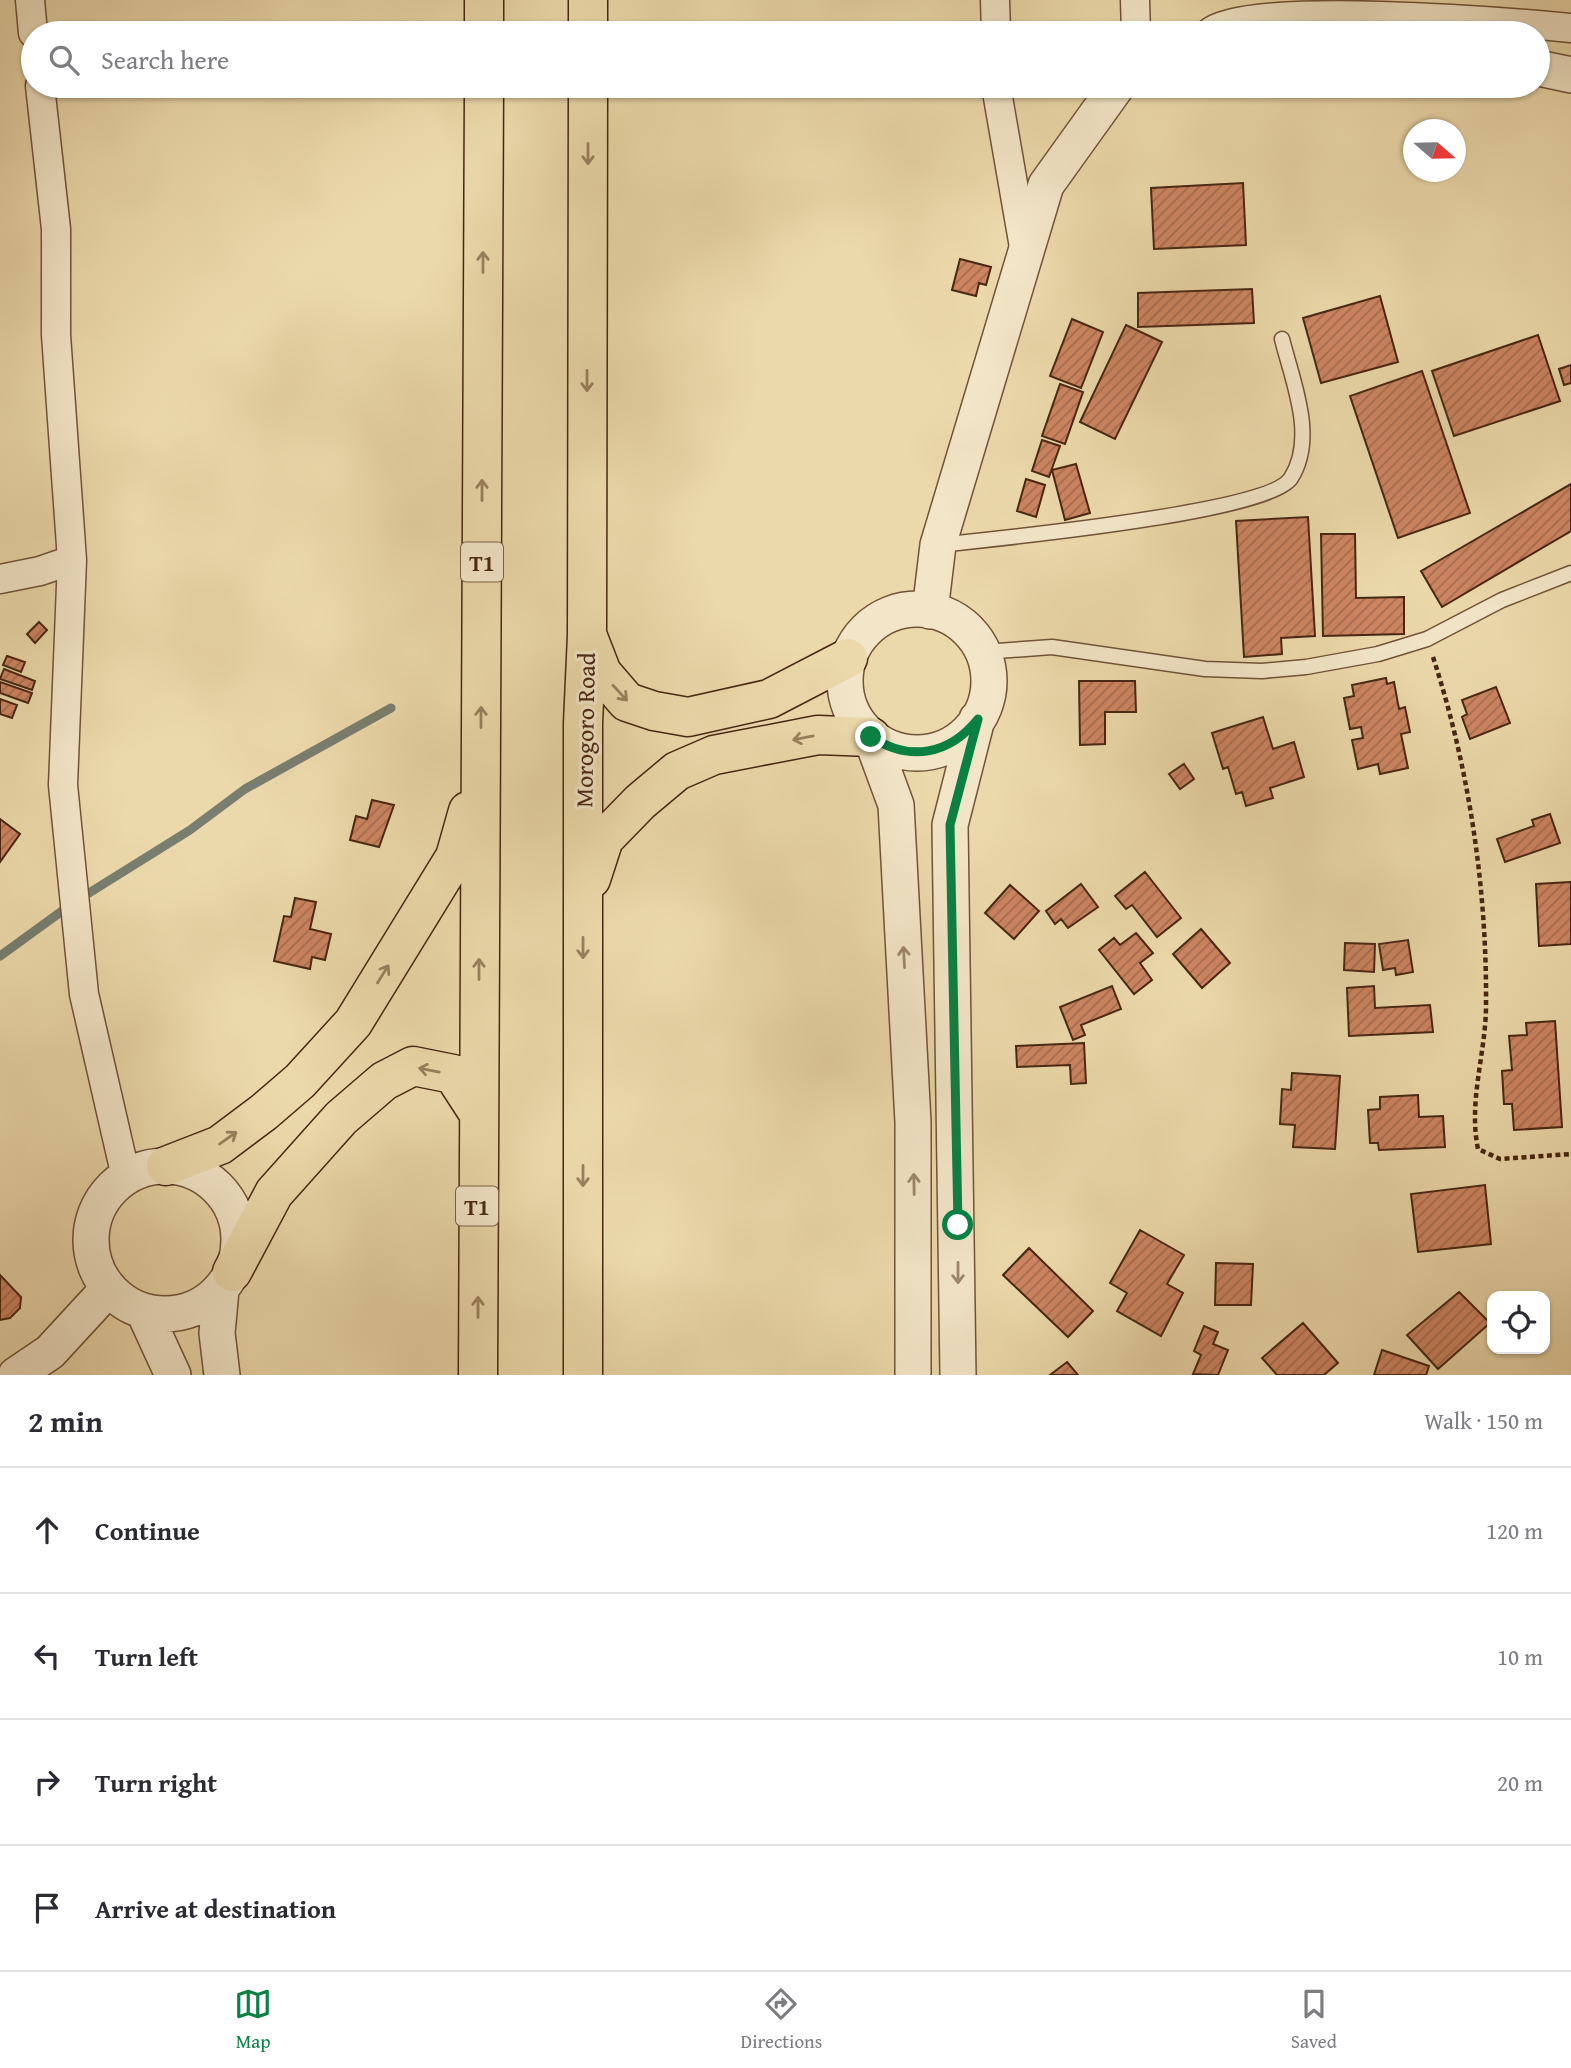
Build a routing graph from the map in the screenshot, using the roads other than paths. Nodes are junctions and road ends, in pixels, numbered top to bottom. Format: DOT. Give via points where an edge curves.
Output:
graph roads {
  1 [pos="30,0"];
  2 [pos="484,0"];
  3 [pos="589,0"];
  4 [pos="995,0"];
  5 [pos="1135,0"];
  6 [pos="32,21"];
  7 [pos="484,21"];
  8 [pos="588,21"];
  9 [pos="996,21"];
  10 [pos="1136,21"];
  11 [pos="1235,21"];
  12 [pos="1460,21"];
  13 [pos="1550,27"];
  14 [pos="1571,28"];
  15 [pos="1550,71"];
  16 [pos="1571,75"];
  17 [pos="41,98"];
  18 [pos="484,98"];
  19 [pos="588,98"];
  20 [pos="998,98"];
  21 [pos="1108,98"];
  22 [pos="1024,247"];
  23 [pos="1282,339"];
  24 [pos="938,545"];
  25 [pos="72,560"];
  26 [pos="1571,573"];
  27 [pos="0,579"];
  28 [pos="930,611"];
  29 [pos="587,635"];
  30 [pos="983,652"];
  31 [pos="848,658"];
  32 [pos="978,719"];
  33 [pos="871,737"];
  34 [pos="481,764"];
  35 [pos="583,904"];
  36 [pos="477,1111"];
  37 [pos="166,1166"];
  38 [pos="126,1177"];
  39 [pos="226,1281"];
  40 [pos="109,1288"];
  41 [pos="144,1312"];
  42 [pos="16,1375"];
  43 [pos="173,1375"];
  44 [pos="222,1375"];
  45 [pos="478,1375"];
  46 [pos="583,1375"];
  47 [pos="913,1375"];
  48 [pos="958,1375"];
  1 -- 6 [label="street"];
  2 -- 7 [label="highway"];
  3 -- 8 [label="highway"];
  4 -- 9 [label="street"];
  5 -- 10 [label="street"];
  11 -- 12 [label="street" via="1270,15 1350,14"];
  13 -- 14 [label="street"];
  15 -- 16 [label="street"];
  17 -- 25 [label="street" via="56,229 56,335"];
  34 -- 18 [label="highway, T1, one-way"];
  19 -- 29 [label="highway, Morogoro Road, one-way"];
  20 -- 22 [label="street"];
  21 -- 22 [label="street" via="1045,185"];
  22 -- 24 [label="street"];
  23 -- 24 [label="lane" via="1303,442 1291,479 1269,494 1098,526"];
  24 -- 28 [label="street"];
  25 -- 27 [label="street"];
  25 -- 38 [label="street" via="63,785 72,890 84,994"];
  26 -- 30 [label="lane" via="1502,600 1427,639 1378,654 1306,667 1262,671 1193,668 1052,647"];
  28 -- 30 [label="street" via="962,624"];
  28 -- 31 [label="street" via="914,608 881,618 861,635"];
  29 -- 31 [label="highway, one-way" via="602,673 627,702 688,717 769,699"];
  29 -- 35 [label="highway, Morogoro Road"];
  30 -- 32 [label="street" via="988,686"];
  31 -- 33 [label="street" via="845,692 854,717"];
  32 -- 33 [label="street" via="960,738 937,750 902,752"];
  32 -- 48 [label="street, one-way" via="950,825"];
  33 -- 35 [label="highway, one-way" via="818,735 714,755 677,771 604,839"];
  47 -- 33 [label="street, one-way" via="913,1122 895,805"];
  36 -- 34 [label="highway, T1, one-way"];
  37 -- 34 [label="highway, one-way" via="220,1144 264,1112 300,1081 353,1023 456,857"];
  35 -- 46 [label="highway, Morogoro Road, one-way"];
  36 -- 39 [label="highway, one-way" via="453,1074 413,1066 384,1081 341,1118 274,1193"];
  45 -- 36 [label="highway, T1, one-way"];
  37 -- 38 [label="street"];
  37 -- 39 [label="street" via="206,1178 233,1210 239,1251"];
  38 -- 40 [label="street" via="110,1191 92,1229 92,1250"];
  39 -- 41 [label="street" via="204,1303 185,1312"];
  39 -- 44 [label="street" via="217,1333"];
  40 -- 41 [label="street" via="124,1303"];
  40 -- 42 [label="street" via="50,1352"];
  41 -- 43 [label="street"];
}
